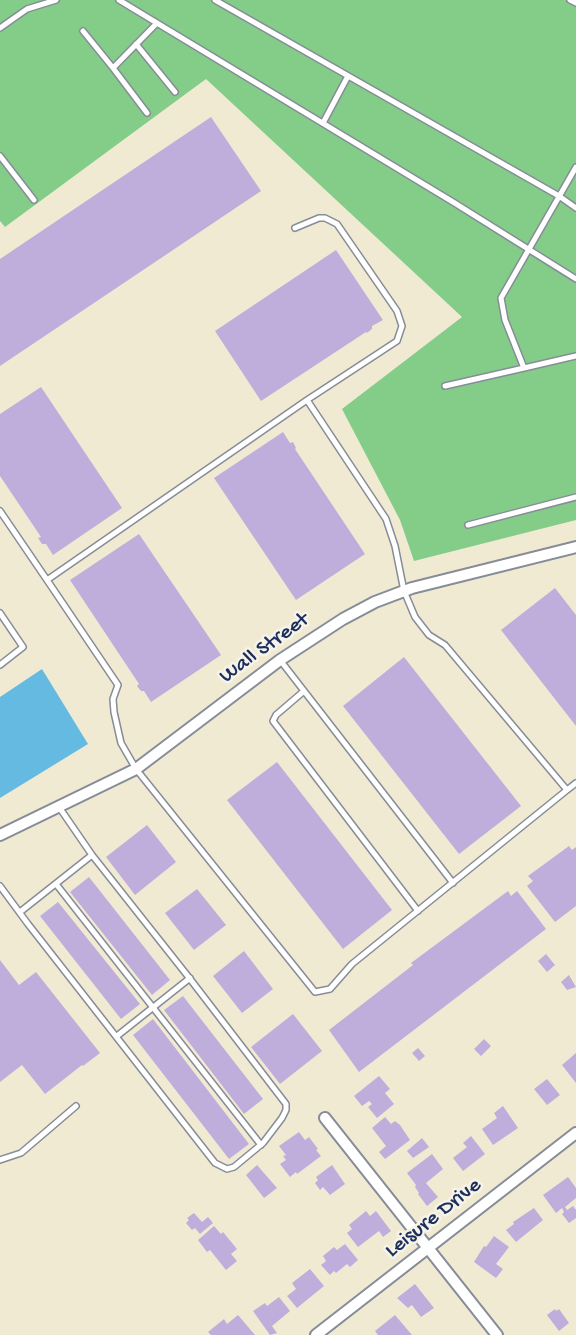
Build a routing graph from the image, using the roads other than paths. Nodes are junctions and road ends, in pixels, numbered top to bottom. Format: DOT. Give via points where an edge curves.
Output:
graph roads {
  1 [pos="56,0"];
  2 [pos="119,0"];
  3 [pos="215,0"];
  4 [pos="570,0"];
  5 [pos="576,3"];
  6 [pos="157,23"];
  7 [pos="0,28"];
  8 [pos="83,31"];
  9 [pos="136,44"];
  10 [pos="113,68"];
  11 [pos="348,76"];
  12 [pos="175,92"];
  13 [pos="147,113"];
  14 [pos="322,123"];
  15 [pos="0,156"];
  16 [pos="576,167"];
  17 [pos="559,196"];
  18 [pos="34,200"];
  19 [pos="576,208"];
  20 [pos="294,228"];
  21 [pos="528,249"];
  22 [pos="576,279"];
  23 [pos="576,356"];
  24 [pos="524,368"];
  25 [pos="445,386"];
  26 [pos="307,400"];
  27 [pos="576,498"];
  28 [pos="0,511"];
  29 [pos="468,525"];
  30 [pos="576,547"];
  31 [pos="48,580"];
  32 [pos="404,591"];
  33 [pos="0,613"];
  34 [pos="280,660"];
  35 [pos="0,665"];
  36 [pos="304,691"];
  37 [pos="136,769"];
  38 [pos="576,783"];
  39 [pos="567,790"];
  40 [pos="59,806"];
  41 [pos="0,836"];
  42 [pos="92,855"];
  43 [pos="453,883"];
  44 [pos="56,884"];
  45 [pos="0,886"];
  46 [pos="418,911"];
  47 [pos="20,912"];
  48 [pos="190,978"];
  49 [pos="153,1007"];
  50 [pos="117,1036"];
  51 [pos="76,1106"];
  52 [pos="325,1118"];
  53 [pos="576,1133"];
  54 [pos="261,1145"];
  55 [pos="0,1160"];
  56 [pos="428,1248"];
  57 [pos="316,1335"];
  58 [pos="497,1335"];
  1 -- 7 [label="lane" via="27,9"];
  2 -- 6 [label="lane"];
  3 -- 11 [label="lane"];
  4 -- 5 [label="lane"];
  6 -- 9 [label="lane"];
  6 -- 14 [label="lane"];
  8 -- 10 [label="lane"];
  9 -- 10 [label="lane"];
  9 -- 12 [label="lane"];
  10 -- 13 [label="lane"];
  11 -- 14 [label="lane"];
  11 -- 17 [label="lane"];
  14 -- 21 [label="lane"];
  15 -- 18 [label="lane"];
  16 -- 17 [label="lane"];
  17 -- 19 [label="lane"];
  17 -- 21 [label="lane"];
  20 -- 26 [label="lane" via="319,218 337,224 397,311 402,327 391,345"];
  21 -- 22 [label="lane"];
  21 -- 24 [label="lane" via="501,298 505,320"];
  23 -- 24 [label="lane"];
  24 -- 25 [label="lane"];
  26 -- 31 [label="lane"];
  26 -- 32 [label="lane" via="386,519"];
  27 -- 29 [label="lane"];
  28 -- 31 [label="lane"];
  30 -- 32 [label="street, Wall Street"];
  31 -- 37 [label="lane" via="118,685 114,712 121,743"];
  32 -- 34 [label="street, Wall Street" via="343,619"];
  32 -- 39 [label="lane" via="415,617 445,645"];
  33 -- 35 [label="lane" via="23,647"];
  34 -- 36 [label="lane"];
  34 -- 37 [label="street, Wall Street"];
  36 -- 43 [label="lane"];
  36 -- 46 [label="lane" via="273,721"];
  37 -- 40 [label="street, Wall Street"];
  37 -- 46 [label="lane" via="315,992 330,989 352,964"];
  38 -- 39 [label="lane"];
  39 -- 43 [label="lane"];
  40 -- 41 [label="street, Wall Street"];
  40 -- 42 [label="lane"];
  42 -- 44 [label="lane"];
  42 -- 48 [label="lane"];
  43 -- 46 [label="lane"];
  44 -- 47 [label="lane"];
  44 -- 49 [label="lane"];
  45 -- 47 [label="lane"];
  47 -- 50 [label="lane"];
  48 -- 49 [label="lane"];
  48 -- 54 [label="lane" via="286,1104 282,1118"];
  49 -- 50 [label="lane"];
  49 -- 54 [label="lane"];
  50 -- 54 [label="lane" via="216,1163 227,1169 234,1167"];
  51 -- 55 [label="lane" via="21,1154"];
  52 -- 56 [label="street"];
  53 -- 56 [label="street, Leisure Drive"];
  56 -- 57 [label="street, Leisure Drive"];
  56 -- 58 [label="street"];
}
